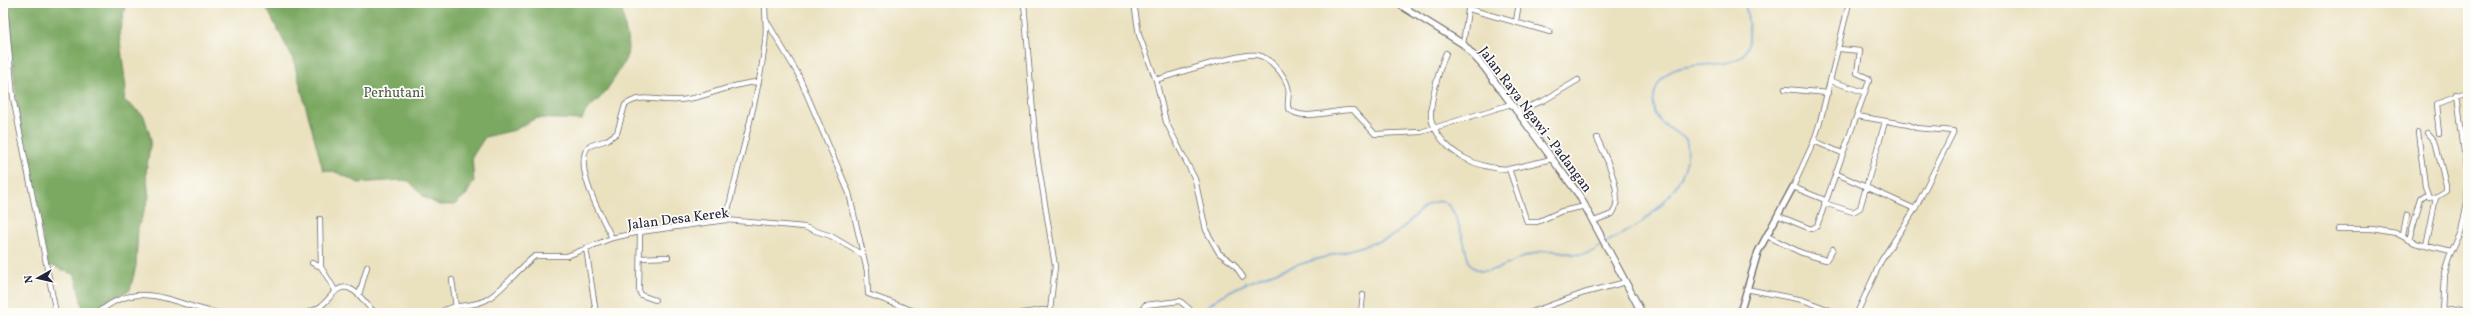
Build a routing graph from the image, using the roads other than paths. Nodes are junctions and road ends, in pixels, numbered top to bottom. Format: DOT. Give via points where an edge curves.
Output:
graph roads {
  1 [pos="5,3"];
  2 [pos="765,3"];
  3 [pos="1024,3"];
  4 [pos="1134,3"];
  5 [pos="1396,3"];
  6 [pos="1469,3"];
  7 [pos="1519,3"];
  8 [pos="1849,3"];
  9 [pos="1469,9"];
  10 [pos="766,20"];
  11 [pos="1516,21"];
  12 [pos="1550,32"];
  13 [pos="1463,44"];
  14 [pos="1840,49"];
  15 [pos="1446,54"];
  16 [pos="1156,80"];
  17 [pos="1578,80"];
  18 [pos="1831,81"];
  19 [pos="758,82"];
  20 [pos="1785,90"];
  21 [pos="1864,92"];
  22 [pos="1828,93"];
  23 [pos="2468,93"];
  24 [pos="2457,95"];
  25 [pos="1511,104"];
  26 [pos="1516,111"];
  27 [pos="1856,116"];
  28 [pos="1885,122"];
  29 [pos="1435,127"];
  30 [pos="2418,133"];
  31 [pos="2428,134"];
  32 [pos="2439,134"];
  33 [pos="1597,138"];
  34 [pos="1814,141"];
  35 [pos="1842,153"];
  36 [pos="1552,159"];
  37 [pos="1509,168"];
  38 [pos="1835,173"];
  39 [pos="2425,185"];
  40 [pos="2468,185"];
  41 [pos="1793,187"];
  42 [pos="1866,187"];
  43 [pos="2428,193"];
  44 [pos="2436,197"];
  45 [pos="2421,198"];
  46 [pos="1824,201"];
  47 [pos="1586,206"];
  48 [pos="1915,209"];
  49 [pos="2407,215"];
  50 [pos="1779,216"];
  51 [pos="320,219"];
  52 [pos="726,220"];
  53 [pos="1594,221"];
  54 [pos="2338,229"];
  55 [pos="640,232"];
  56 [pos="2403,235"];
  57 [pos="1767,236"];
  58 [pos="612,238"];
  59 [pos="2409,240"];
  60 [pos="2426,246"];
  61 [pos="586,248"];
  62 [pos="1833,249"];
  63 [pos="2452,252"];
  64 [pos="863,254"];
  65 [pos="668,257"];
  66 [pos="640,258"];
  67 [pos="312,263"];
  68 [pos="367,266"];
  69 [pos="321,267"];
  70 [pos="1243,277"];
  71 [pos="452,280"];
  72 [pos="1626,282"];
  73 [pos="1746,289"];
  74 [pos="336,290"];
  75 [pos="359,296"];
  76 [pos="1363,296"];
  77 [pos="655,300"];
  78 [pos="456,307"];
  79 [pos="2468,308"];
  80 [pos="1043,311"];
  81 [pos="1050,311"];
  82 [pos="1541,311"];
  83 [pos="2442,311"];
  84 [pos="56,313"];
  85 [pos="99,313"];
  86 [pos="218,313"];
  87 [pos="307,313"];
  88 [pos="376,313"];
  89 [pos="439,313"];
  90 [pos="596,313"];
  91 [pos="920,313"];
  92 [pos="1022,313"];
  93 [pos="1060,313"];
  94 [pos="1141,313"];
  95 [pos="1194,313"];
  96 [pos="1361,313"];
  97 [pos="1529,313"];
  98 [pos="1642,313"];
  99 [pos="1740,313"];
  100 [pos="1838,313"];
  101 [pos="1857,313"];
  1 -- 84 [label="street" via="13,98"];
  2 -- 10 [label="street"];
  3 -- 81 [label="street" via="1036,149 1055,266"];
  4 -- 16 [label="street" via="1139,35"];
  5 -- 13 [label="highway, Jalan Raya Ngawi - Padangan"];
  6 -- 9 [label="street"];
  7 -- 11 [label="street"];
  8 -- 14 [label="street"];
  9 -- 11 [label="street"];
  9 -- 13 [label="street"];
  10 -- 19 [label="street" via="766,42"];
  10 -- 64 [label="street" via="798,74 824,130 849,193"];
  11 -- 12 [label="street"];
  13 -- 25 [label="highway, Jalan Raya Ngawi - Padangan" via="1484,67"];
  14 -- 18 [label="street"];
  14 -- 21 [label="street" via="1861,52 1857,72 1869,79"];
  15 -- 29 [label="street" via="1436,76 1432,119"];
  16 -- 29 [label="street" via="1240,56 1256,54 1269,60 1284,79 1288,88 1288,108 1292,112 1318,115 1353,110 1374,134 1411,133"];
  16 -- 70 [label="street" via="1169,131 1197,185 1206,230 1219,253 1234,264"];
  17 -- 26 [label="street" via="1543,101"];
  18 -- 21 [label="street"];
  18 -- 22 [label="street"];
  19 -- 52 [label="street" via="756,100"];
  19 -- 58 [label="street" via="732,85 700,96 670,100 656,97 634,99 625,105 617,133 607,140 589,146 584,157 590,193"];
  20 -- 22 [label="street"];
  21 -- 27 [label="street"];
  22 -- 34 [label="street"];
  23 -- 24 [label="street"];
  24 -- 32 [label="street" via="2436,104"];
  24 -- 40 [label="street"];
  25 -- 26 [label="highway, Jalan Raya Ngawi - Padangan"];
  25 -- 29 [label="street"];
  26 -- 36 [label="highway, Jalan Raya Ngawi - Padangan"];
  27 -- 28 [label="street"];
  27 -- 35 [label="street"];
  28 -- 42 [label="street"];
  28 -- 48 [label="street" via="1954,131"];
  29 -- 37 [label="street" via="1446,144 1458,155 1492,169"];
  30 -- 39 [label="street"];
  31 -- 44 [label="street" via="2435,142 2446,185 2446,190"];
  33 -- 53 [label="street" via="1614,179 1615,205 1612,214"];
  34 -- 35 [label="street"];
  34 -- 41 [label="street"];
  35 -- 38 [label="street"];
  36 -- 37 [label="street"];
  36 -- 47 [label="highway, Jalan Raya Ngawi - Padangan"];
  37 -- 47 [label="street" via="1528,222 1537,222 1562,211"];
  38 -- 42 [label="street"];
  38 -- 46 [label="street"];
  39 -- 43 [label="street"];
  39 -- 45 [label="street"];
  40 -- 63 [label="street" via="2461,232"];
  41 -- 46 [label="street"];
  41 -- 50 [label="main road"];
  42 -- 46 [label="street" via="1860,208 1856,211"];
  42 -- 48 [label="street"];
  43 -- 44 [label="street" via="2429,196"];
  43 -- 45 [label="street"];
  44 -- 60 [label="street"];
  45 -- 59 [label="street"];
  46 -- 50 [label="street" via="1817,226 1813,229"];
  47 -- 53 [label="highway, Jalan Raya Ngawi - Padangan"];
  48 -- 101 [label="street" via="1872,277"];
  49 -- 56 [label="street"];
  50 -- 57 [label="main road"];
  51 -- 69 [label="street"];
  52 -- 55 [label="street, Jalan Desa Kerek"];
  52 -- 64 [label="street, Jalan Desa Kerek" via="804,227 831,236"];
  53 -- 72 [label="highway, Jalan Raya Ngawi - Padangan"];
  54 -- 56 [label="street" via="2372,229"];
  55 -- 58 [label="street, Jalan Desa Kerek"];
  55 -- 66 [label="street"];
  56 -- 59 [label="street"];
  57 -- 62 [label="street" via="1802,253 1826,260"];
  57 -- 73 [label="main road" via="1758,252"];
  58 -- 61 [label="street, Jalan Desa Kerek"];
  59 -- 60 [label="street"];
  60 -- 63 [label="street"];
  61 -- 78 [label="street, Jalan Desa Kerek" via="568,256 535,256 489,299 478,304"];
  61 -- 90 [label="street"];
  63 -- 83 [label="street" via="2444,274"];
  64 -- 91 [label="street" via="868,275 868,294"];
  65 -- 66 [label="street"];
  66 -- 77 [label="street" via="639,290 641,295"];
  67 -- 69 [label="street"];
  68 -- 75 [label="street"];
  69 -- 74 [label="street"];
  71 -- 78 [label="street"];
  72 -- 82 [label="street" via="1584,292"];
  72 -- 98 [label="highway, Jalan Raya Ngawi - Padangan"];
  73 -- 99 [label="main road"];
  73 -- 100 [label="street" via="1803,300"];
  74 -- 75 [label="street" via="349,289"];
  74 -- 87 [label="street" via="322,306"];
  75 -- 88 [label="street" via="368,308"];
  76 -- 96 [label="street"];
  78 -- 89 [label="street, Jalan Desa Kerek"];
  79 -- 83 [label="street"];
  80 -- 81 [label="street"];
  80 -- 92 [label="street"];
  81 -- 93 [label="street"];
  82 -- 97 [label="street"];
  85 -- 86 [label="street" via="121,297 147,294"];
  94 -- 95 [label="street" via="1144,306 1176,301 1183,302"];
}
